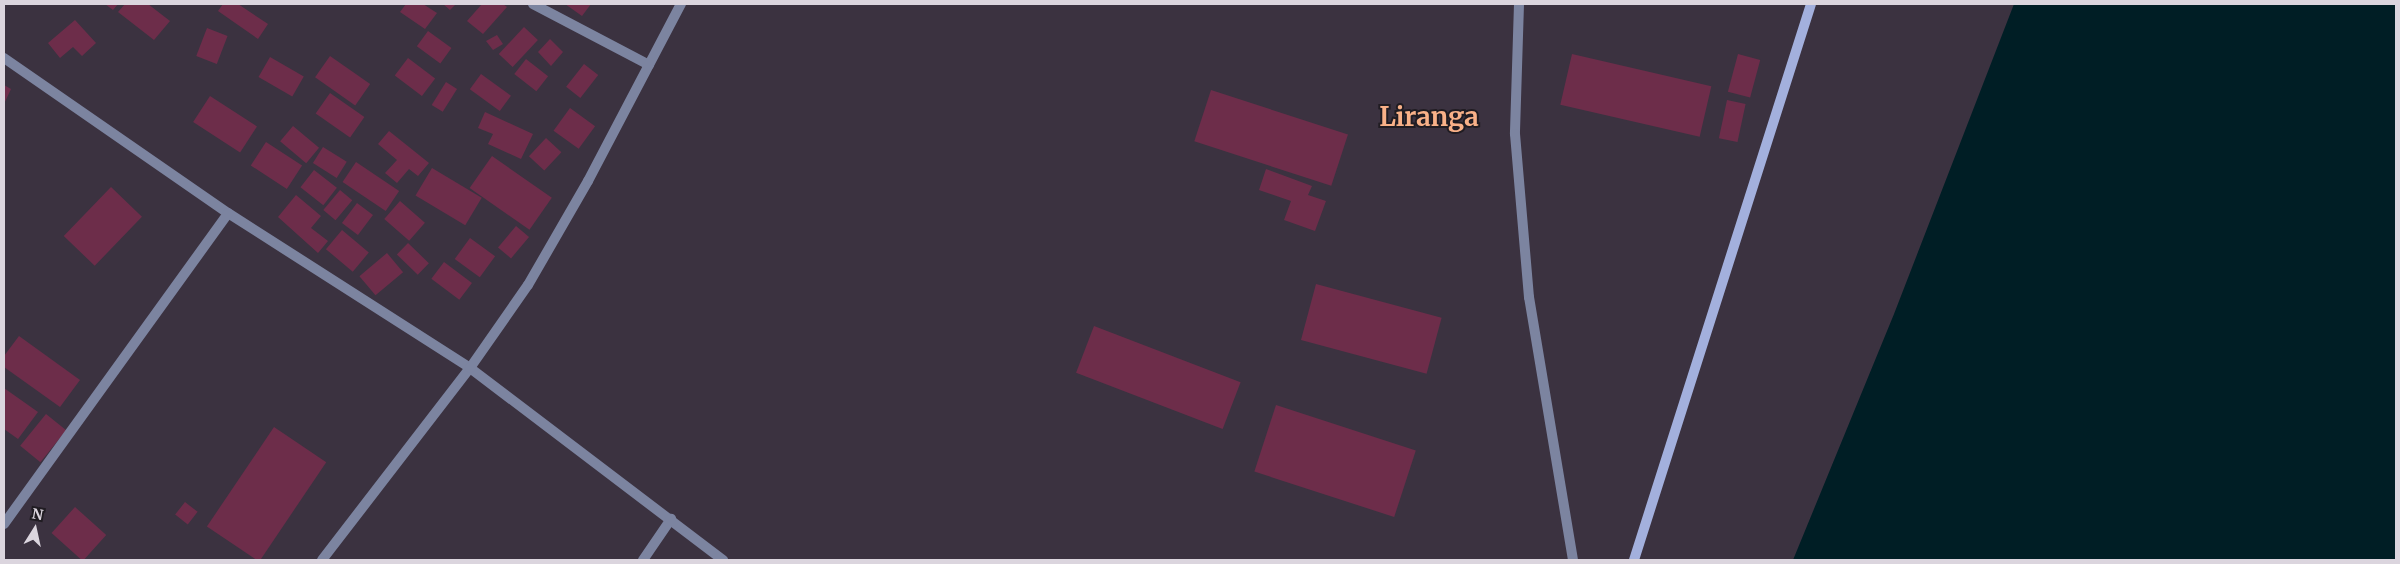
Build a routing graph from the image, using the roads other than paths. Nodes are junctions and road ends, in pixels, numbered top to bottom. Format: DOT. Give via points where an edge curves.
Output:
graph roads {
  1 [pos="533,4"];
  2 [pos="681,4"];
  3 [pos="1519,4"];
  4 [pos="1810,4"];
  5 [pos="4,58"];
  6 [pos="649,65"];
  7 [pos="228,213"];
  8 [pos="470,368"];
  9 [pos="671,519"];
  10 [pos="4,524"];
  11 [pos="322,560"];
  12 [pos="643,560"];
  13 [pos="723,560"];
  14 [pos="1573,560"];
  15 [pos="1634,560"];
  1 -- 6 [label="street"];
  2 -- 6 [label="street"];
  3 -- 14 [label="street" via="1515,134 1529,297"];
  4 -- 15 [label="main road"];
  5 -- 7 [label="street"];
  6 -- 8 [label="street" via="528,285"];
  7 -- 8 [label="street"];
  7 -- 10 [label="street"];
  8 -- 9 [label="street"];
  8 -- 11 [label="street"];
  9 -- 12 [label="street"];
  9 -- 13 [label="street"];
}
